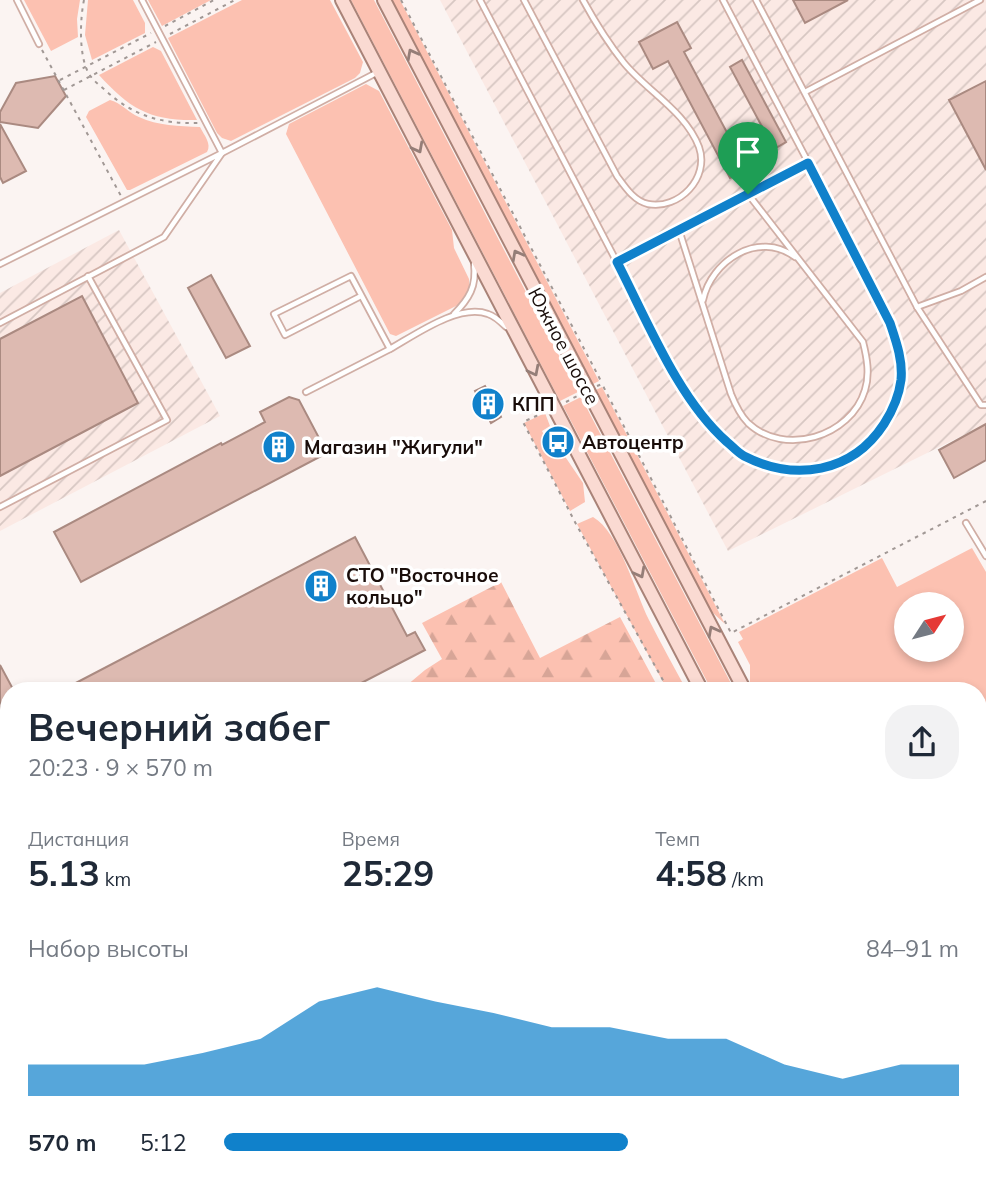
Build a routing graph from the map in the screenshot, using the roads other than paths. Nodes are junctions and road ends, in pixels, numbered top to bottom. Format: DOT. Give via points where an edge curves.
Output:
graph roads {
  1 [pos="17,0"];
  2 [pos="142,0"];
  3 [pos="342,0"];
  4 [pos="384,0"];
  5 [pos="481,0"];
  6 [pos="524,0"];
  7 [pos="583,0"];
  8 [pos="723,0"];
  9 [pos="756,0"];
  10 [pos="979,0"];
  11 [pos="39,44"];
  12 [pos="378,72"];
  13 [pos="804,92"];
  14 [pos="222,153"];
  15 [pos="808,163"];
  16 [pos="748,194"];
  17 [pos="679,230"];
  18 [pos="468,243"];
  19 [pos="617,262"];
  20 [pos="801,262"];
  21 [pos="0,264"];
  22 [pos="88,276"];
  23 [pos="986,277"];
  24 [pos="361,296"];
  25 [pos="702,302"];
  26 [pos="917,307"];
  27 [pos="453,315"];
  28 [pos="0,323"];
  29 [pos="518,339"];
  30 [pos="390,349"];
  31 [pos="306,392"];
  32 [pos="986,405"];
  33 [pos="0,507"];
  34 [pos="966,523"];
  35 [pos="986,556"];
  36 [pos="697,682"];
  37 [pos="740,682"];
  1 -- 11 [label="lane"];
  2 -- 14 [label="lane"];
  3 -- 12 [label="main road, Южное шоссе"];
  37 -- 4 [label="main road, Южное шоссе, one-way"];
  5 -- 19 [label="lane"];
  6 -- 7 [label="lane" via="631,195 646,204 678,199 692,188 699,174 700,150 690,128 625,64"];
  8 -- 15 [label="lane"];
  9 -- 13 [label="lane"];
  10 -- 13 [label="lane"];
  12 -- 14 [label="lane"];
  12 -- 18 [label="main road, Южное шоссе, one-way"];
  13 -- 26 [label="lane"];
  14 -- 21 [label="lane"];
  14 -- 22 [label="lane" via="164,237"];
  15 -- 16 [label="lane"];
  15 -- 19 [label="lane" via="870,280 899,350 898,398 874,439 854,456 827,468 801,472 742,455 699,414"];
  16 -- 17 [label="lane"];
  16 -- 20 [label="lane"];
  17 -- 19 [label="lane"];
  17 -- 25 [label="lane"];
  18 -- 27 [label="lane" via="476,278 466,303"];
  18 -- 29 [label="main road, Южное шоссе"];
  20 -- 25 [label="lane" via="788,252 750,248 726,260 715,272"];
  20 -- 25 [label="lane" via="863,342 868,360 859,404 837,427 806,441 776,438 748,423 731,394"];
  22 -- 28 [label="lane"];
  22 -- 33 [label="lane" via="167,420"];
  23 -- 26 [label="lane"];
  24 -- 24 [label="lane" via="351,276 274,314 285,335"];
  24 -- 30 [label="lane"];
  26 -- 32 [label="lane" via="981,405"];
  27 -- 29 [label="lane" via="490,314"];
  27 -- 30 [label="lane"];
  29 -- 36 [label="main road, Южное шоссе, one-way"];
  30 -- 31 [label="lane"];
  34 -- 35 [label="lane"];
}
